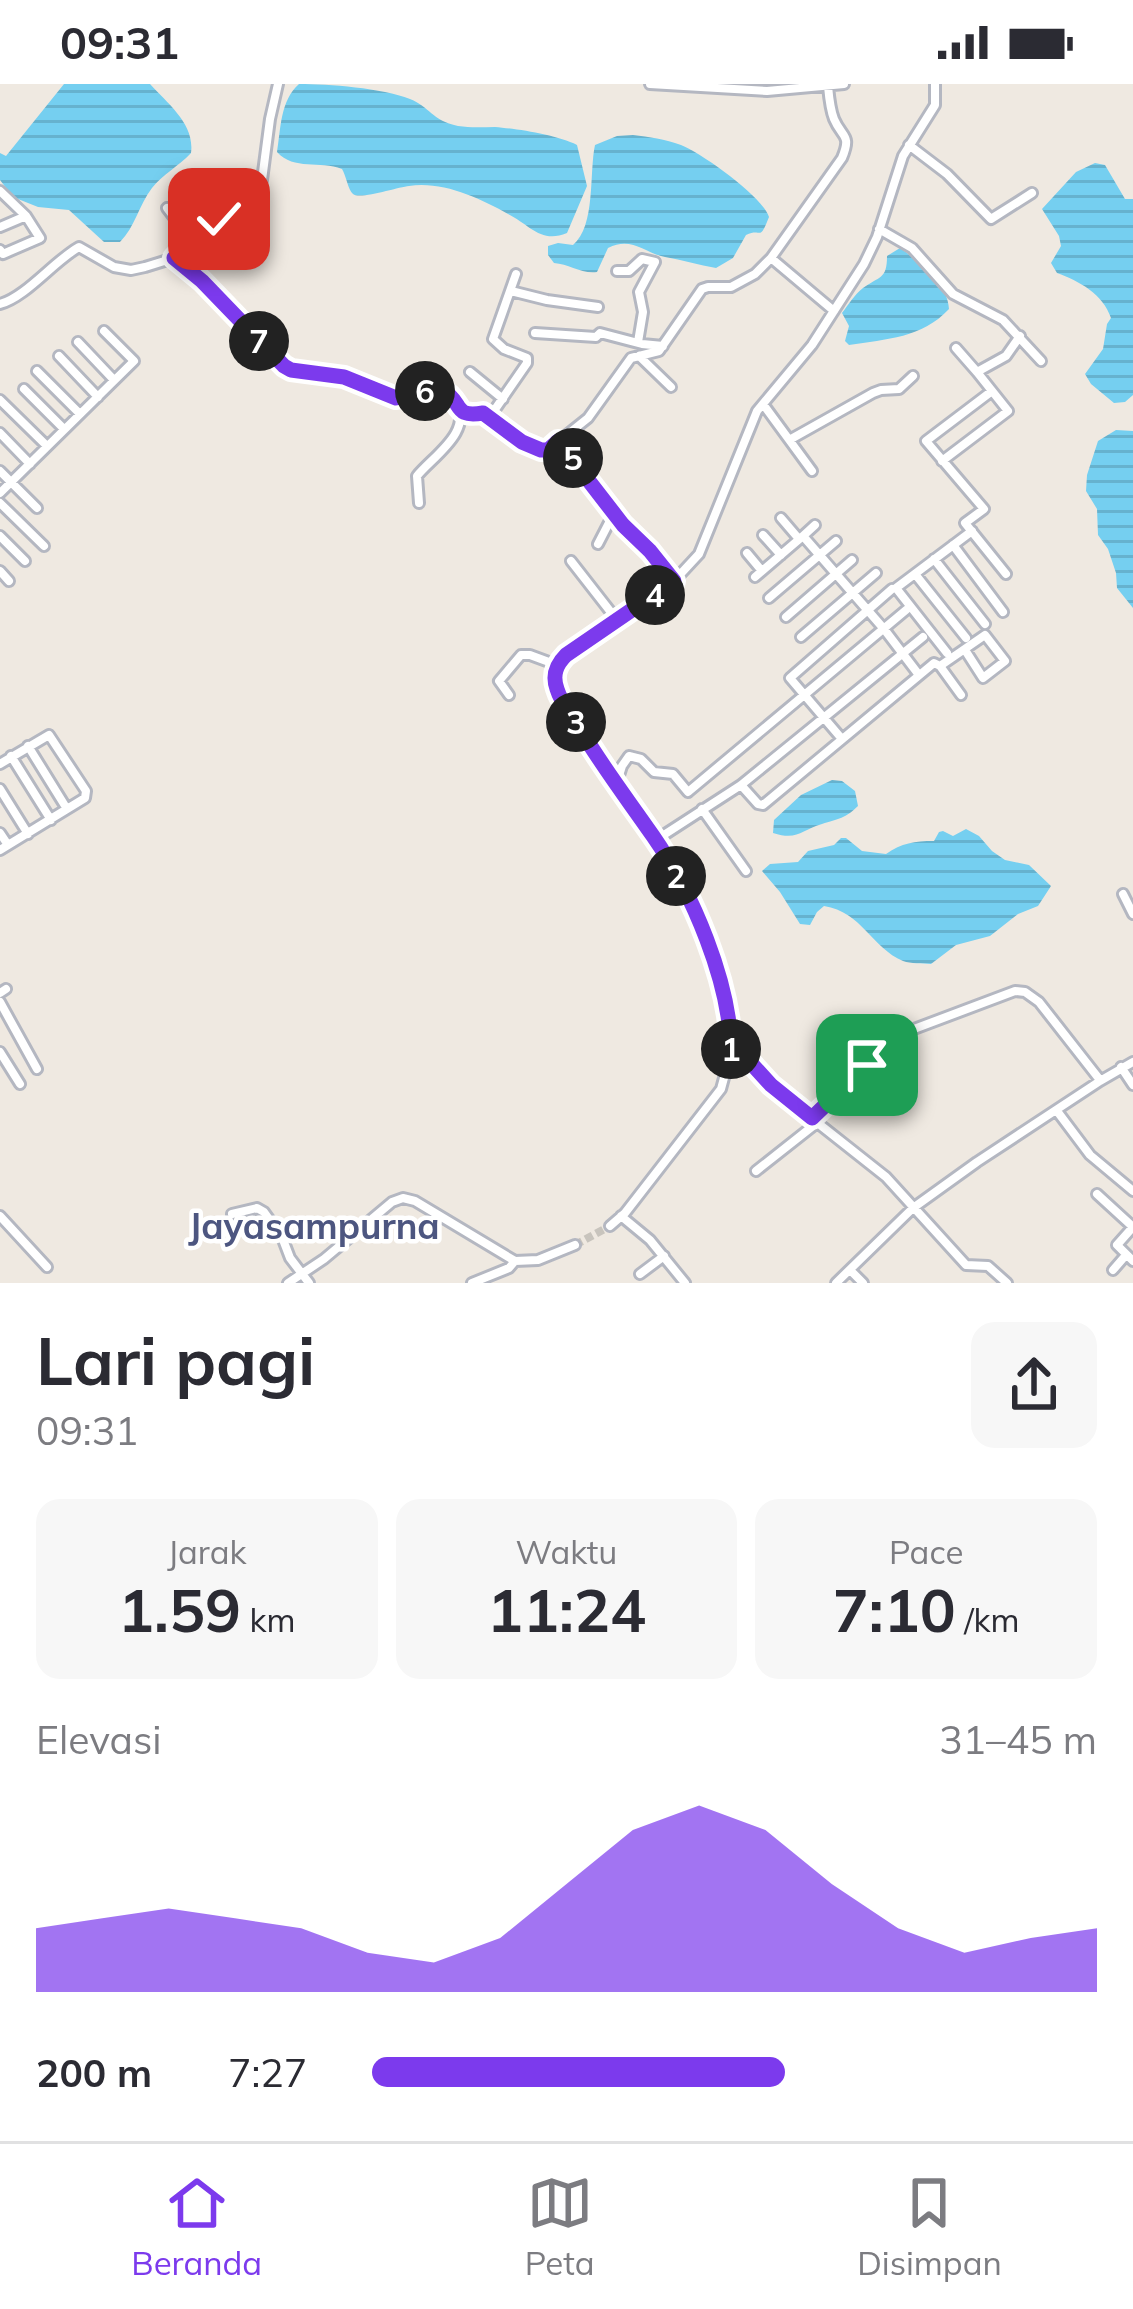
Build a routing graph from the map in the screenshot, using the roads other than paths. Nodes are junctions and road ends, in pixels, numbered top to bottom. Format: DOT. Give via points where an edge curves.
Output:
graph roads {
  1 [pos="278,84"];
  2 [pos="650,84"];
  3 [pos="844,84"];
  4 [pos="935,84"];
  5 [pos="681,85"];
  6 [pos="828,86"];
  7 [pos="909,145"];
  8 [pos="0,191"];
  9 [pos="1032,193"];
  10 [pos="167,208"];
  11 [pos="26,216"];
  12 [pos="0,227"];
  13 [pos="879,229"];
  14 [pos="192,241"];
  15 [pos="0,250"];
  16 [pos="174,258"];
  17 [pos="771,258"];
  18 [pos="617,271"];
  19 [pos="516,274"];
  20 [pos="511,291"];
  21 [pos="0,304"];
  22 [pos="598,307"];
  23 [pos="834,310"];
  24 [pos="104,331"];
  25 [pos="535,333"];
  26 [pos="1020,337"];
  27 [pos="78,342"];
  28 [pos="638,342"];
  29 [pos="663,346"];
  30 [pos="956,348"];
  31 [pos="58,356"];
  32 [pos="639,356"];
  33 [pos="1041,361"];
  34 [pos="37,371"];
  35 [pos="470,372"];
  36 [pos="977,372"];
  37 [pos="913,376"];
  38 [pos="114,380"];
  39 [pos="671,387"];
  40 [pos="24,389"];
  41 [pos="992,392"];
  42 [pos="98,397"];
  43 [pos="503,398"];
  44 [pos="0,400"];
  45 [pos="763,404"];
  46 [pos="459,410"];
  47 [pos="80,414"];
  48 [pos="489,418"];
  49 [pos="64,430"];
  50 [pos="0,433"];
  51 [pos="791,439"];
  52 [pos="558,441"];
  53 [pos="47,446"];
  54 [pos="942,461"];
  55 [pos="30,464"];
  56 [pos="0,470"];
  57 [pos="812,471"];
  58 [pos="11,482"];
  59 [pos="0,493"];
  60 [pos="0,502"];
  61 [pos="419,503"];
  62 [pos="37,508"];
  63 [pos="614,513"];
  64 [pos="782,518"];
  65 [pos="815,525"];
  66 [pos="972,531"];
  67 [pos="763,535"];
  68 [pos="0,536"];
  69 [pos="801,538"];
  70 [pos="836,541"];
  71 [pos="598,544"];
  72 [pos="953,545"];
  73 [pos="44,546"];
  74 [pos="747,554"];
  75 [pos="781,555"];
  76 [pos="819,555"];
  77 [pos="934,559"];
  78 [pos="852,560"];
  79 [pos="25,561"];
  80 [pos="571,561"];
  81 [pos="0,572"];
  82 [pos="876,573"];
  83 [pos="836,574"];
  84 [pos="915,574"];
  85 [pos="1006,574"];
  86 [pos="9,580"];
  87 [pos="674,581"];
  88 [pos="892,589"];
  89 [pos="852,593"];
  90 [pos="769,598"];
  91 [pos="906,610"];
  92 [pos="868,611"];
  93 [pos="1004,612"];
  94 [pos="786,617"];
  95 [pos="617,620"];
  96 [pos="985,624"];
  97 [pos="884,629"];
  98 [pos="801,637"];
  99 [pos="923,637"];
  100 [pos="966,638"];
  101 [pos="965,650"];
  102 [pos="946,653"];
  103 [pos="903,654"];
  104 [pos="557,665"];
  105 [pos="940,666"];
  106 [pos="919,675"];
  107 [pos="962,694"];
  108 [pos="509,695"];
  109 [pos="804,695"];
  110 [pos="825,718"];
  111 [pos="842,740"];
  112 [pos="28,746"];
  113 [pos="10,756"];
  114 [pos="0,764"];
  115 [pos="741,785"];
  116 [pos="616,786"];
  117 [pos="0,789"];
  118 [pos="67,809"];
  119 [pos="702,809"];
  120 [pos="51,820"];
  121 [pos="0,833"];
  122 [pos="28,833"];
  123 [pos="656,840"];
  124 [pos="4,848"];
  125 [pos="746,871"];
  126 [pos="1124,894"];
  127 [pos="1133,914"];
  128 [pos="2,995"];
  129 [pos="0,1052"];
  130 [pos="731,1052"];
  131 [pos="1133,1062"];
  132 [pos="1121,1067"];
  133 [pos="37,1069"];
  134 [pos="1100,1081"];
  135 [pos="20,1084"];
  136 [pos="1133,1085"];
  137 [pos="1057,1112"];
  138 [pos="815,1120"];
  139 [pos="757,1171"];
  140 [pos="1133,1191"];
  141 [pos="1097,1194"];
  142 [pos="913,1208"];
  143 [pos="232,1214"];
  144 [pos="0,1216"];
  145 [pos="621,1216"];
  146 [pos="610,1226"];
  147 [pos="1133,1227"];
  148 [pos="575,1245"];
  149 [pos="664,1256"];
  150 [pos="1130,1258"];
  151 [pos="515,1261"];
  152 [pos="47,1267"];
  153 [pos="850,1270"];
  154 [pos="1113,1270"];
  155 [pos="640,1274"];
  156 [pos="306,1279"];
  157 [pos="288,1283"];
  158 [pos="472,1283"];
  159 [pos="685,1283"];
  160 [pos="836,1283"];
  161 [pos="863,1283"];
  162 [pos="1007,1283"];
  1 -- 14 [label="street" via="257,194"];
  2 -- 5 [label="street"];
  3 -- 6 [label="street"];
  4 -- 7 [label="street" via="933,111"];
  5 -- 6 [label="street" via="767,92"];
  6 -- 17 [label="street" via="847,146"];
  7 -- 9 [label="street" via="991,219"];
  7 -- 13 [label="street"];
  8 -- 11 [label="street"];
  10 -- 14 [label="street"];
  11 -- 12 [label="street"];
  11 -- 15 [label="street" via="40,238"];
  13 -- 23 [label="street"];
  13 -- 26 [label="street" via="912,248 946,289"];
  14 -- 16 [label="street"];
  16 -- 21 [label="street" via="121,269 79,247"];
  16 -- 46 [label="street" via="287,368 344,377 394,398 441,389"];
  17 -- 23 [label="street"];
  17 -- 29 [label="street" via="737,284 702,290"];
  18 -- 28 [label="street" via="655,262 639,292"];
  19 -- 20 [label="street"];
  20 -- 22 [label="street"];
  20 -- 43 [label="street" via="493,339 527,361"];
  23 -- 45 [label="street"];
  24 -- 38 [label="street" via="134,361"];
  25 -- 28 [label="street"];
  26 -- 33 [label="street"];
  26 -- 36 [label="street"];
  27 -- 38 [label="street"];
  28 -- 29 [label="street"];
  29 -- 32 [label="street"];
  30 -- 36 [label="street"];
  31 -- 42 [label="street"];
  32 -- 39 [label="street"];
  32 -- 52 [label="street"];
  34 -- 47 [label="street"];
  35 -- 43 [label="street"];
  36 -- 41 [label="street"];
  37 -- 51 [label="street"];
  38 -- 42 [label="street"];
  40 -- 49 [label="street"];
  41 -- 54 [label="street" via="1008,411"];
  41 -- 54 [label="street" via="926,441"];
  42 -- 47 [label="street"];
  43 -- 48 [label="street"];
  44 -- 53 [label="street"];
  45 -- 51 [label="street"];
  45 -- 87 [label="street" via="704,544"];
  46 -- 48 [label="street"];
  46 -- 61 [label="street" via="452,441 417,476"];
  47 -- 49 [label="street"];
  48 -- 52 [label="street" via="535,448"];
  49 -- 53 [label="street"];
  50 -- 55 [label="street"];
  51 -- 57 [label="street"];
  52 -- 63 [label="street"];
  53 -- 55 [label="street"];
  54 -- 66 [label="street" via="984,509 965,523"];
  55 -- 58 [label="street"];
  56 -- 58 [label="street"];
  58 -- 59 [label="street"];
  58 -- 62 [label="street"];
  60 -- 73 [label="street"];
  63 -- 71 [label="street"];
  63 -- 87 [label="street"];
  64 -- 69 [label="street"];
  65 -- 69 [label="street"];
  66 -- 72 [label="street"];
  66 -- 85 [label="street"];
  67 -- 75 [label="street"];
  68 -- 79 [label="street"];
  69 -- 75 [label="street"];
  69 -- 76 [label="street"];
  70 -- 76 [label="street"];
  72 -- 77 [label="street"];
  72 -- 93 [label="street"];
  74 -- 75 [label="street" via="758,574"];
  76 -- 83 [label="street"];
  76 -- 90 [label="street"];
  77 -- 84 [label="street"];
  77 -- 96 [label="street"];
  78 -- 83 [label="street"];
  80 -- 95 [label="street"];
  81 -- 86 [label="street"];
  82 -- 89 [label="street"];
  83 -- 89 [label="street"];
  83 -- 94 [label="street"];
  84 -- 100 [label="street"];
  84 -- 102 [label="street" via="896,588"];
  87 -- 95 [label="street"];
  88 -- 92 [label="street"];
  89 -- 92 [label="street"];
  89 -- 98 [label="street"];
  91 -- 97 [label="street"];
  92 -- 97 [label="street"];
  92 -- 109 [label="street" via="790,678"];
  95 -- 104 [label="street"];
  97 -- 103 [label="street"];
  97 -- 109 [label="street"];
  99 -- 103 [label="street"];
  101 -- 101 [label="street" via="983,678 1005,661 985,635"];
  101 -- 105 [label="street"];
  103 -- 106 [label="street"];
  103 -- 110 [label="street"];
  104 -- 108 [label="street" via="521,655 499,681"];
  104 -- 116 [label="street" via="560,697"];
  105 -- 106 [label="street"];
  105 -- 107 [label="street"];
  106 -- 111 [label="street"];
  109 -- 110 [label="street"];
  109 -- 116 [label="street" via="688,792 673,775 629,756"];
  110 -- 111 [label="street"];
  110 -- 115 [label="street"];
  111 -- 115 [label="street" via="763,805"];
  112 -- 113 [label="street"];
  112 -- 118 [label="street"];
  112 -- 118 [label="street" via="52,737 86,790"];
  113 -- 114 [label="street"];
  113 -- 120 [label="street"];
  115 -- 119 [label="street"];
  116 -- 123 [label="street"];
  117 -- 122 [label="street"];
  118 -- 120 [label="street"];
  119 -- 123 [label="street"];
  119 -- 125 [label="street"];
  120 -- 122 [label="street"];
  121 -- 124 [label="street"];
  122 -- 124 [label="street"];
  123 -- 130 [label="street" via="720,976"];
  126 -- 127 [label="street"];
  128 -- 133 [label="street"];
  129 -- 135 [label="street"];
  130 -- 138 [label="street"];
  130 -- 145 [label="street" via="717,1096"];
  131 -- 132 [label="street"];
  132 -- 134 [label="street"];
  132 -- 136 [label="street"];
  134 -- 137 [label="street"];
  134 -- 138 [label="street" via="1039,1001 1015,991 906,1032"];
  137 -- 140 [label="street" via="1079,1144"];
  137 -- 142 [label="street"];
  138 -- 139 [label="street"];
  138 -- 142 [label="street"];
  141 -- 147 [label="street"];
  142 -- 153 [label="street"];
  142 -- 162 [label="street" via="966,1265 988,1266"];
  143 -- 156 [label="street" via="265,1212"];
  144 -- 152 [label="street"];
  145 -- 146 [label="street"];
  145 -- 149 [label="street"];
  147 -- 150 [label="street" via="1118,1245"];
  148 -- 151 [label="street"];
  149 -- 155 [label="street"];
  149 -- 159 [label="street"];
  150 -- 154 [label="street"];
  151 -- 156 [label="street" via="403,1198"];
  151 -- 158 [label="street"];
  153 -- 160 [label="street"];
  153 -- 161 [label="street"];
  156 -- 157 [label="street"];
}
